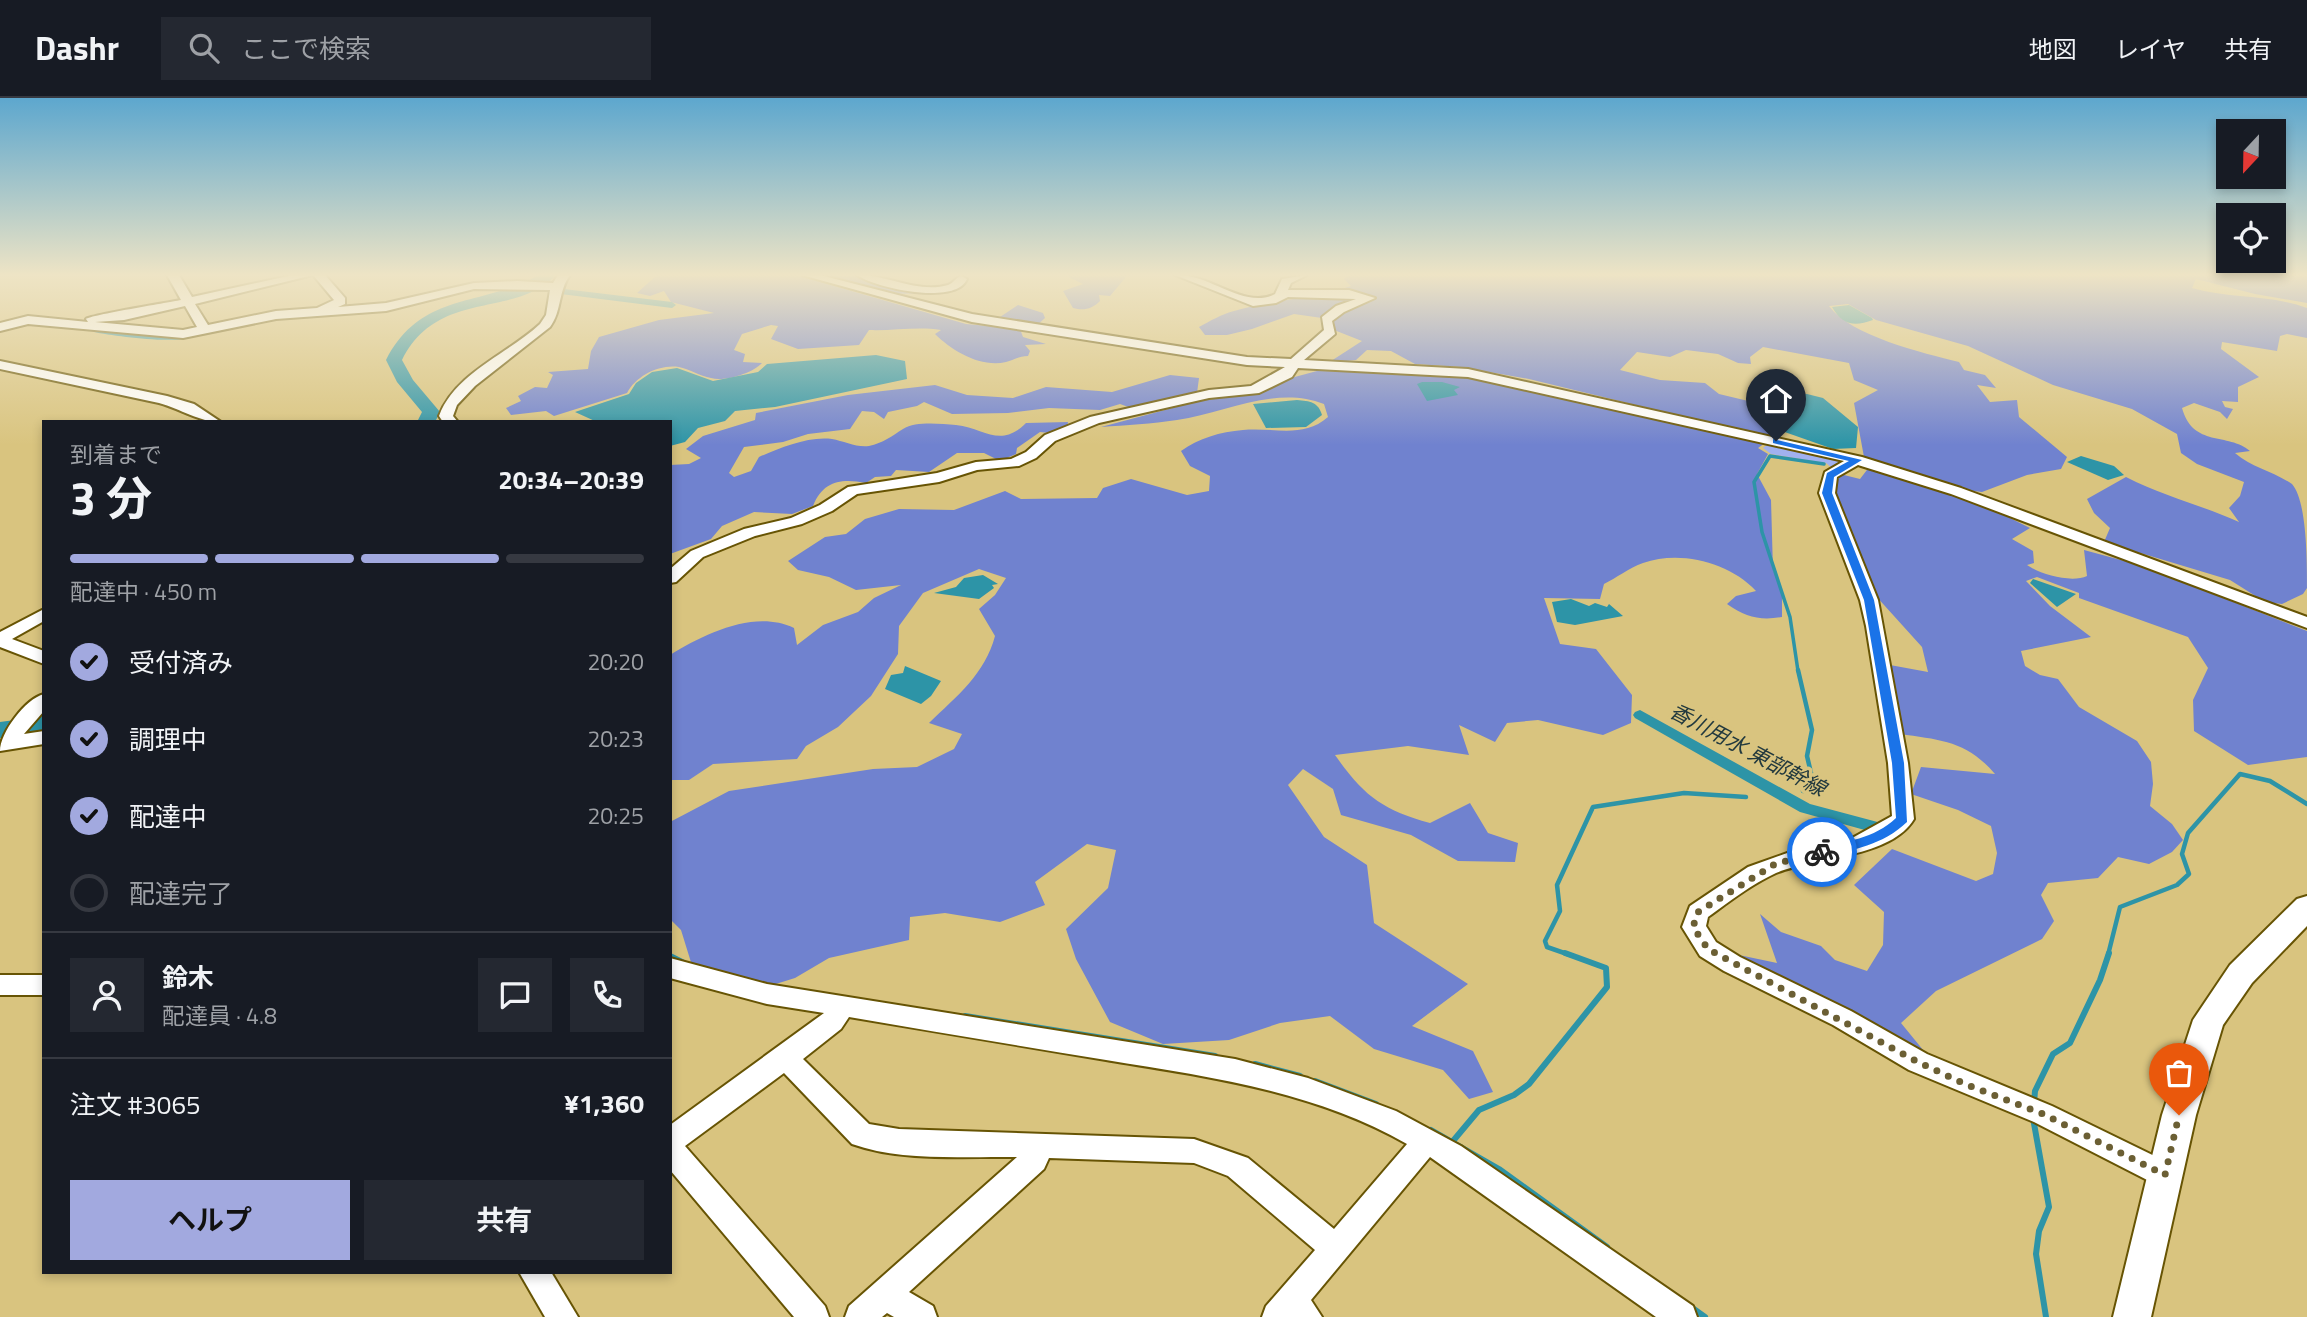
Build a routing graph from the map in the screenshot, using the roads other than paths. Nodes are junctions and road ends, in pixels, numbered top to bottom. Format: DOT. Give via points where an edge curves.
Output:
graph roads {
  1 [pos="136,332"];
  2 [pos="196,332"];
  3 [pos="536,332"];
  4 [pos="1061,332"];
  5 [pos="1330,332"];
  6 [pos="0,365"];
  7 [pos="1294,365"];
  8 [pos="211,420"];
  9 [pos="445,420"];
  10 [pos="1857,460"];
  11 [pos="672,576"];
  12 [pos="42,615"];
  13 [pos="2307,623"];
  14 [pos="0,640"];
  15 [pos="42,657"];
  16 [pos="42,702"];
  17 [pos="42,737"];
  18 [pos="6,741"];
  19 [pos="2307,907"];
  20 [pos="672,969"];
  21 [pos="0,985"];
  22 [pos="42,985"];
  23 [pos="843,1006"];
  24 [pos="785,1058"];
  25 [pos="672,1140"];
  26 [pos="1427,1142"];
  27 [pos="1041,1146"];
  28 [pos="672,1151"];
  29 [pos="2165,1175"];
  30 [pos="1336,1249"];
  31 [pos="535,1274"];
  32 [pos="886,1295"];
  33 [pos="1291,1312"];
  34 [pos="563,1317"];
  35 [pos="814,1317"];
  36 [pos="860,1317"];
  37 [pos="922,1317"];
  38 [pos="1682,1317"];
  39 [pos="2132,1317"];
  1 -- 2 [label="street"];
  3 -- 9 [label="street" via="457,394"];
  4 -- 7 [label="street"];
  5 -- 7 [label="street"];
  6 -- 8 [label="street" via="162,398"];
  7 -- 10 [label="street" via="1468,373"];
  7 -- 11 [label="street" via="1287,374 1254,390 1209,394 1065,430 1014,463 853,490 796,521 750,532 696,554"];
  10 -- 13 [label="street" via="1956,491"];
  10 -- 29 [label="street" via="1830,475 1827,493 1869,600 1898,763 1903,819 1888,833 1861,843 1775,864 1698,912 1693,927 1708,949 1732,964 1953,1079 2033,1109"];
  12 -- 14 [label="street"];
  14 -- 15 [label="street"];
  16 -- 18 [label="street"];
  17 -- 18 [label="street"];
  19 -- 29 [label="main road" via="2241,974 2209,1020"];
  20 -- 23 [label="street" via="767,994"];
  21 -- 22 [label="street"];
  23 -- 24 [label="street" via="832,1022"];
  23 -- 26 [label="street" via="1235,1070 1308,1089 1387,1119"];
  24 -- 25 [label="street"];
  24 -- 27 [label="street" via="862,1135 899,1141"];
  26 -- 30 [label="street"];
  26 -- 38 [label="street"];
  27 -- 30 [label="street" via="1194,1151 1238,1167"];
  27 -- 32 [label="street" via="1034,1160"];
  28 -- 35 [label="street"];
  29 -- 39 [label="main road"];
  30 -- 33 [label="street"];
  31 -- 34 [label="street"];
  32 -- 36 [label="street"];
  32 -- 37 [label="street"];
}
